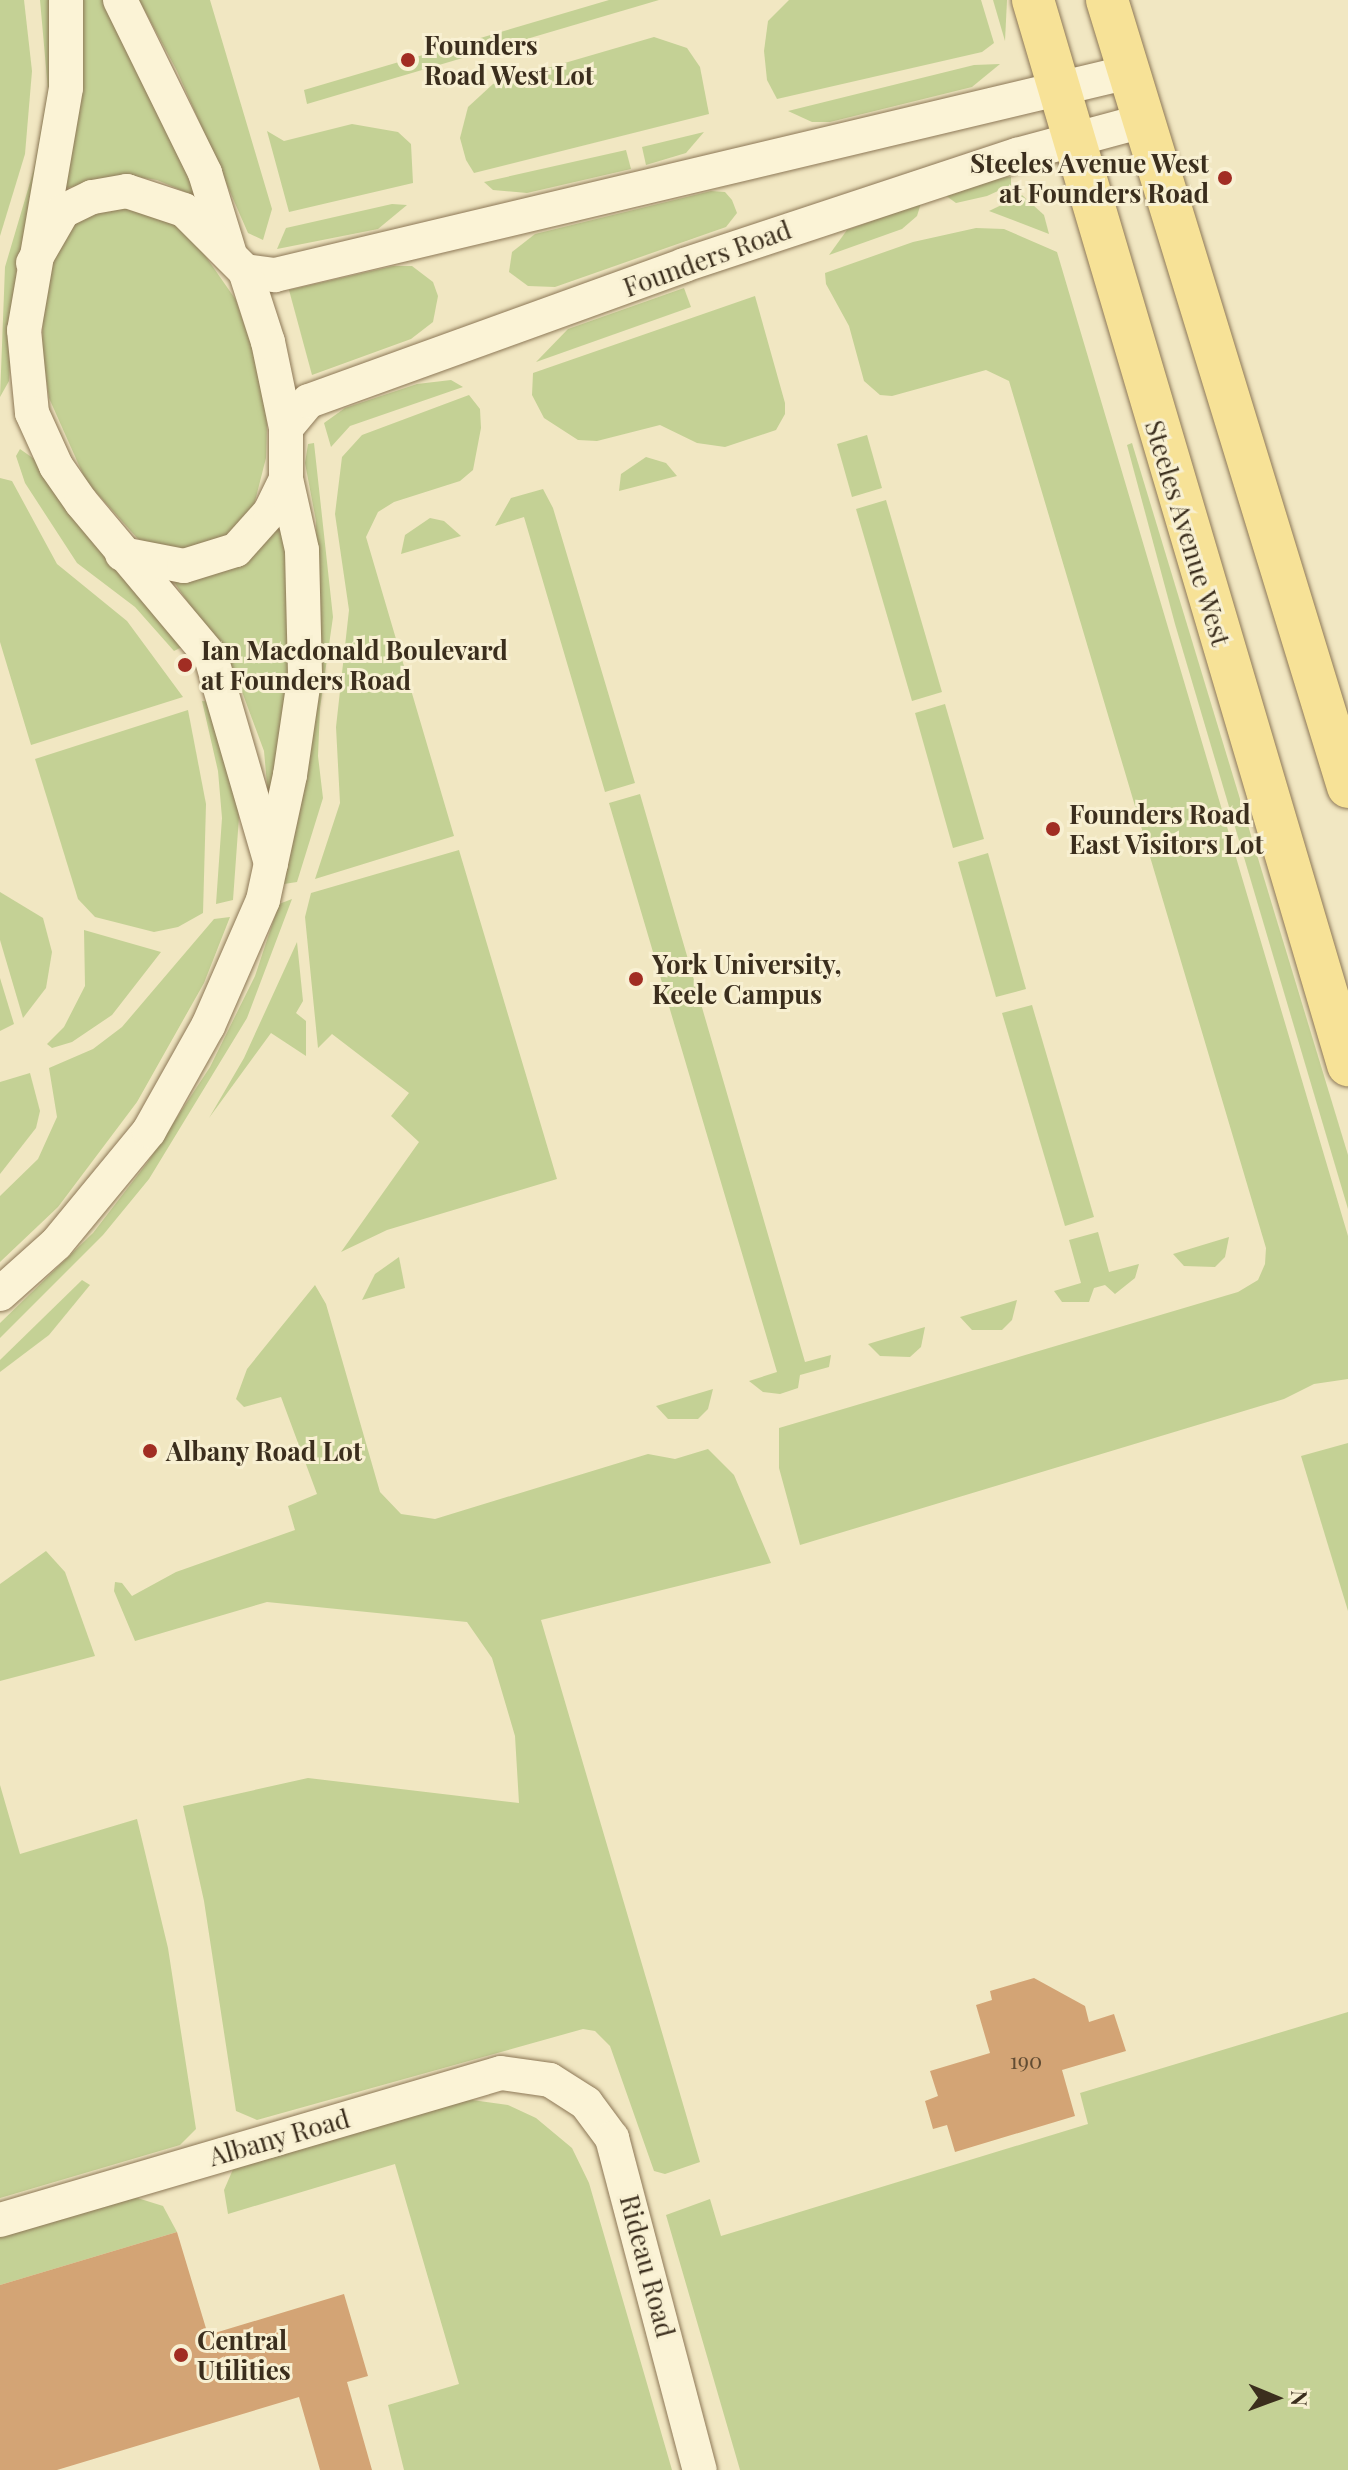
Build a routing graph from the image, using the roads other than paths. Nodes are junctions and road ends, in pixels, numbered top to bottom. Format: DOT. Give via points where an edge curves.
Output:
graph roads {
  1 [pos="66,0"];
  2 [pos="120,0"];
  3 [pos="1033,0"];
  4 [pos="1107,0"];
  5 [pos="1129,72"];
  6 [pos="1059,90"];
  7 [pos="1143,121"];
  8 [pos="1071,142"];
  9 [pos="237,261"];
  10 [pos="33,263"];
  11 [pos="286,428"];
  12 [pos="286,479"];
  13 [pos="122,554"];
  14 [pos="1348,787"];
  15 [pos="271,864"];
  16 [pos="1348,1065"];
  17 [pos="0,1294"];
  18 [pos="559,2084"];
  19 [pos="0,2220"];
  20 [pos="700,2470"];
  1 -- 10 [label="street" via="66,88"];
  2 -- 9 [label="street" via="205,173"];
  3 -- 6 [label="main road, Steeles Avenue West"];
  4 -- 5 [label="main road"];
  5 -- 6 [label="street"];
  5 -- 7 [label="main road"];
  6 -- 8 [label="main road, Steeles Avenue West"];
  6 -- 9 [label="street" via="275,275"];
  7 -- 8 [label="street, Founders Road"];
  7 -- 14 [label="main road"];
  8 -- 11 [label="street, Founders Road" via="785,229 309,401"];
  8 -- 16 [label="main road, Steeles Avenue West"];
  9 -- 10 [label="street" via="184,210 127,191 92,197 63,211"];
  9 -- 11 [label="street" via="268,342"];
  10 -- 13 [label="street" via="24,330 32,413 56,466"];
  11 -- 12 [label="street"];
  12 -- 13 [label="street" via="270,512 236,550 184,566"];
  12 -- 15 [label="street" via="302,550 305,674"];
  13 -- 15 [label="street" via="211,657"];
  15 -- 17 [label="street" via="263,900 208,1026 149,1131 56,1244"];
  18 -- 19 [label="street, Albany Road" via="501,2073"];
  18 -- 20 [label="street, Rideau Road" via="599,2117 619,2155"];
}
